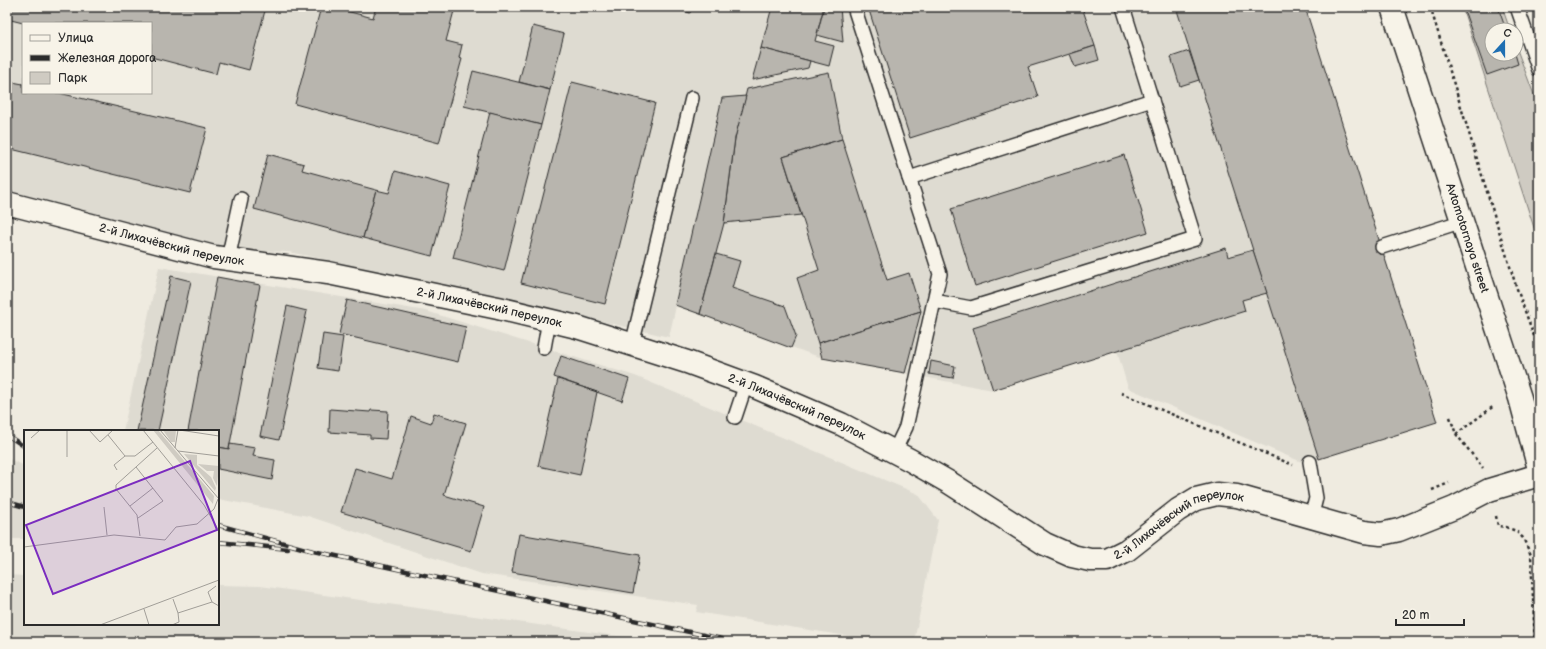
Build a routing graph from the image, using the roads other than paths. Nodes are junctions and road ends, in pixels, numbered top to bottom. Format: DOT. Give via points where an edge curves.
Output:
graph roads {
  1 [pos="854,7"];
  2 [pos="1123,7"];
  3 [pos="1392,7"];
  4 [pos="1517,7"];
  5 [pos="1539,70"];
  6 [pos="692,98"];
  7 [pos="1152,100"];
  8 [pos="909,178"];
  9 [pos="241,199"];
  10 [pos="7,203"];
  11 [pos="1463,221"];
  12 [pos="1382,247"];
  13 [pos="228,259"];
  14 [pos="934,300"];
  15 [pos="550,320"];
  16 [pos="632,344"];
  17 [pos="544,348"];
  18 [pos="746,384"];
  19 [pos="735,417"];
  20 [pos="894,452"];
  21 [pos="1310,462"];
  22 [pos="1539,469"];
  23 [pos="1539,476"];
  24 [pos="1311,518"];
  1 -- 8 [label="lane"];
  2 -- 7 [label="lane"];
  3 -- 11 [label="street, Avtomotornaya street"];
  4 -- 5 [label="lane"];
  6 -- 16 [label="lane"];
  7 -- 8 [label="lane"];
  7 -- 14 [label="lane" via="1195,239 971,308"];
  8 -- 14 [label="lane" via="940,274"];
  9 -- 13 [label="lane"];
  10 -- 13 [label="street, 2-й Лихачёвский переулок"];
  11 -- 12 [label="lane"];
  11 -- 22 [label="street, Avtomotornaya street" via="1520,398"];
  13 -- 15 [label="street, 2-й Лихачёвский переулок" via="328,274"];
  14 -- 20 [label="lane" via="906,427"];
  15 -- 16 [label="street, 2-й Лихачёвский переулок"];
  15 -- 17 [label="lane"];
  16 -- 18 [label="street, 2-й Лихачёвский переулок"];
  18 -- 19 [label="lane"];
  18 -- 20 [label="street, 2-й Лихачёвский переулок" via="840,424"];
  20 -- 24 [label="street, 2-й Лихачёвский переулок" via="950,482 1045,544 1072,556 1090,560 1107,560 1127,550 1178,510 1196,499 1217,494 1237,496"];
  21 -- 24 [label="lane" via="1316,498"];
  23 -- 24 [label="street, 2-й Лихачёвский переулок" via="1489,490 1454,508 1399,530 1381,534"];
}
